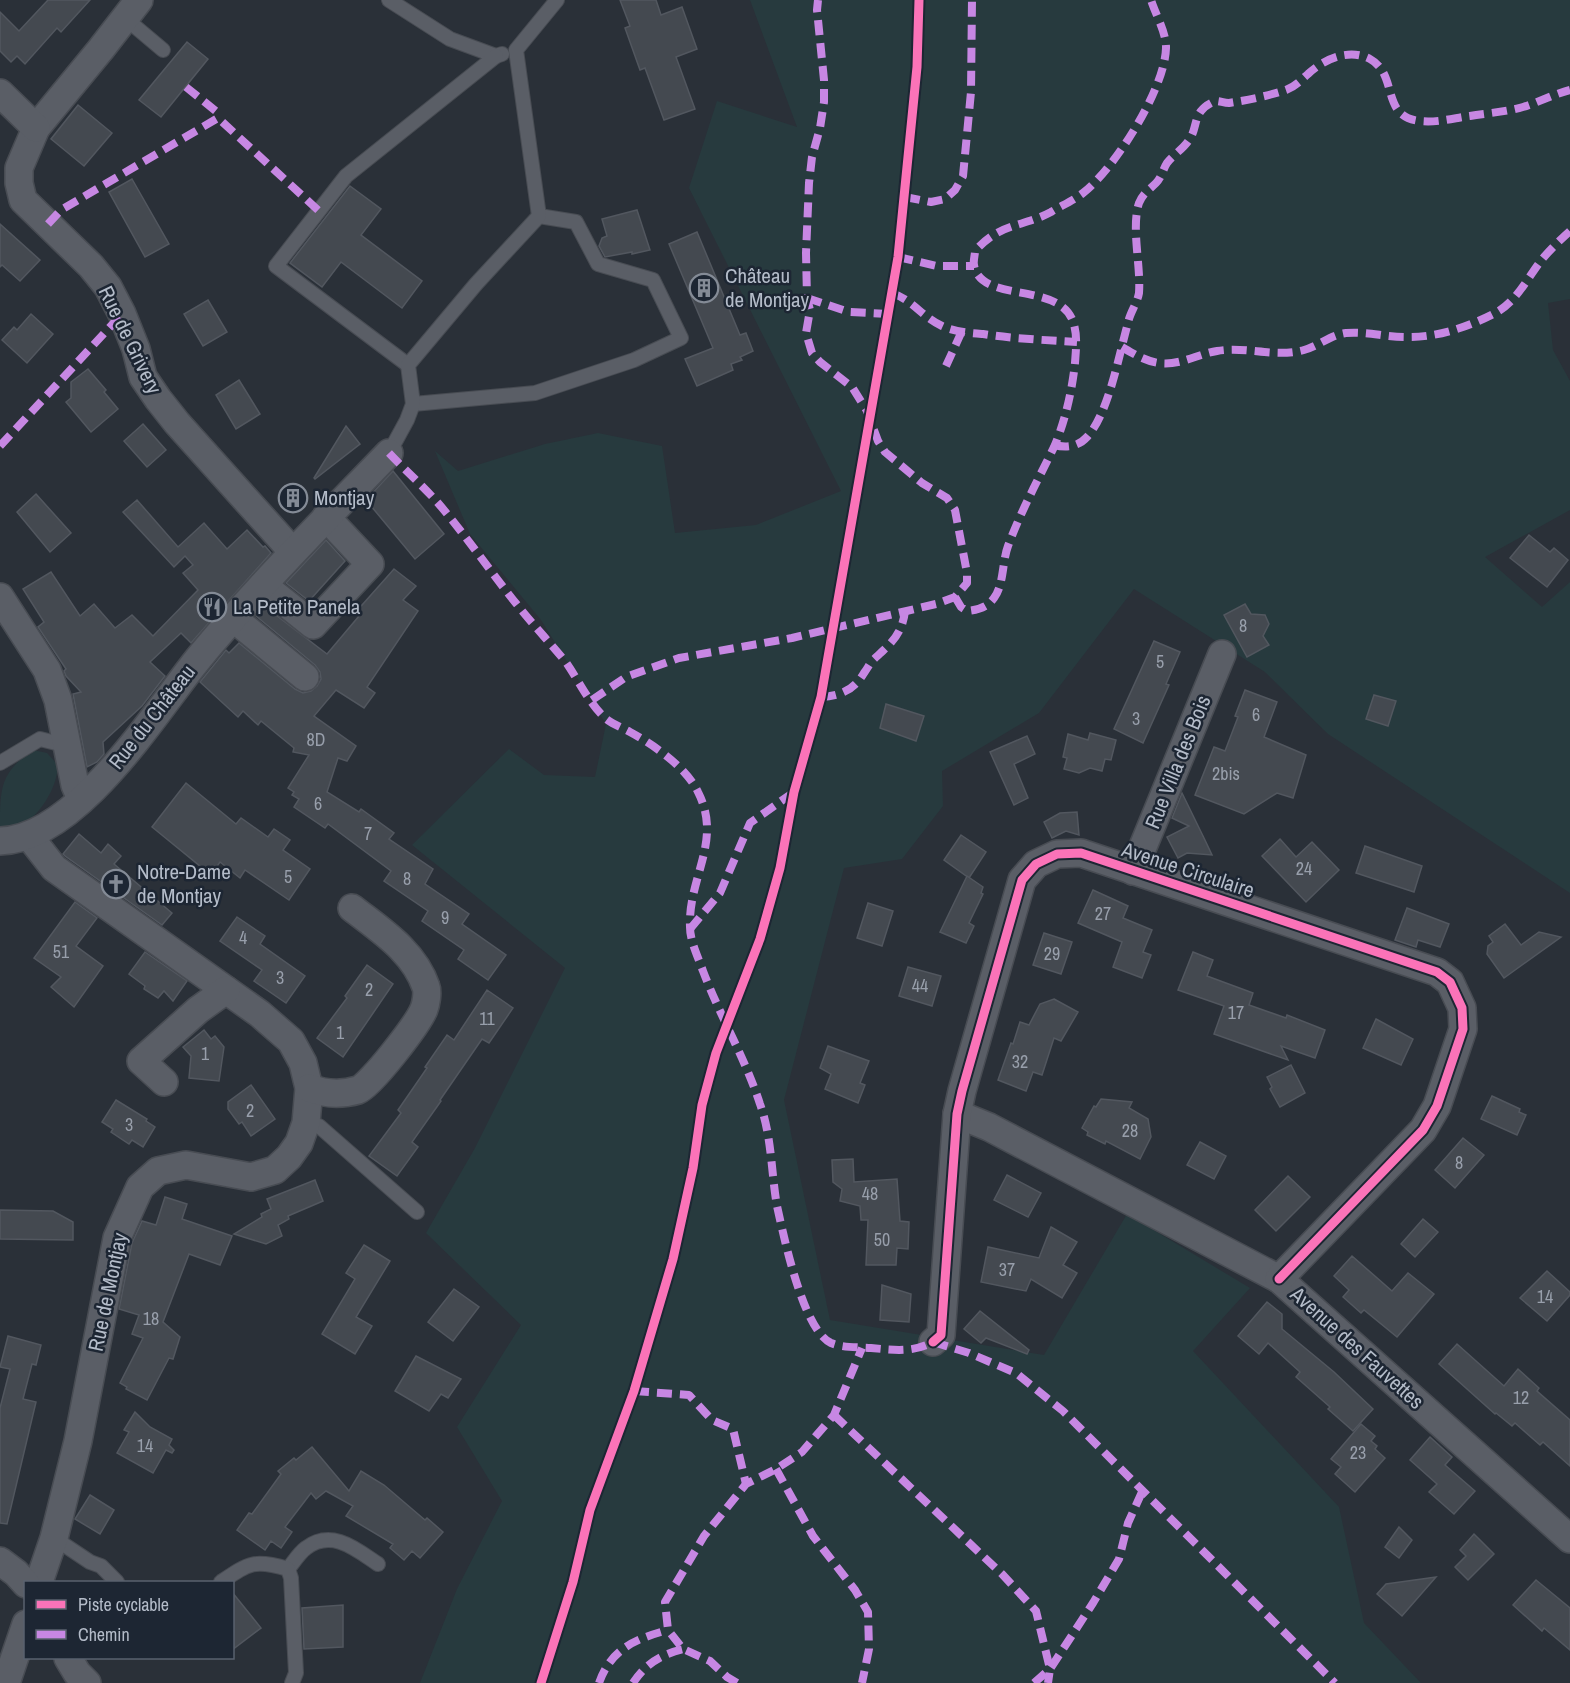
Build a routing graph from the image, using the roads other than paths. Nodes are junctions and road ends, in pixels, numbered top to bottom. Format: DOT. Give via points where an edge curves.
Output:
graph roads {
  1 [pos="389,0"];
  2 [pos="557,0"];
  3 [pos="132,9"];
  4 [pos="163,50"];
  5 [pos="516,50"];
  6 [pos="496,56"];
  7 [pos="0,93"];
  8 [pos="36,128"];
  9 [pos="539,216"];
  10 [pos="408,365"];
  11 [pos="413,404"];
  12 [pos="389,453"];
  13 [pos="326,517"];
  14 [pos="293,552"];
  15 [pos="263,585"];
  16 [pos="0,597"];
  17 [pos="233,618"];
  18 [pos="1222,654"];
  19 [pos="305,677"];
  20 [pos="68,746"];
  21 [pos="0,763"];
  22 [pos="81,799"];
  23 [pos="29,836"];
  24 [pos="0,841"];
  25 [pos="1133,870"];
  26 [pos="352,908"];
  27 [pos="226,990"];
  28 [pos="164,1082"];
  29 [pos="309,1088"];
  30 [pos="957,1114"];
  31 [pos="306,1123"];
  32 [pos="417,1212"];
  33 [pos="1279,1279"];
  34 [pos="933,1342"];
  35 [pos="1565,1524"];
  36 [pos="54,1539"];
  37 [pos="0,1561"];
  38 [pos="378,1564"];
  39 [pos="288,1569"];
  40 [pos="39,1581"];
  41 [pos="116,1581"];
  42 [pos="222,1581"];
  43 [pos="24,1582"];
  44 [pos="24,1630"];
  45 [pos="69,1659"];
  46 [pos="6,1683"];
  47 [pos="87,1683"];
  48 [pos="292,1683"];
  1 -- 6 [label="lane" via="450,39"];
  2 -- 5 [label="lane"];
  3 -- 4 [label="lane"];
  3 -- 8 [label="street, Rue de Grivery"];
  5 -- 6 [label="lane"];
  5 -- 9 [label="lane"];
  6 -- 10 [label="lane" via="346,176 276,266"];
  7 -- 8 [label="street"];
  8 -- 14 [label="street, Rue de Grivery" via="19,168 23,200 108,287 125,322 143,377 158,399"];
  9 -- 10 [label="lane"];
  9 -- 11 [label="lane" via="576,222 598,264 653,279 681,338 634,360 535,393"];
  10 -- 11 [label="lane"];
  11 -- 12 [label="lane"];
  12 -- 13 [label="street, Rue du Château"];
  13 -- 14 [label="street, Rue du Château"];
  13 -- 15 [label="street" via="370,564 313,625"];
  14 -- 15 [label="street, Rue du Château"];
  15 -- 17 [label="street, Rue du Château"];
  16 -- 20 [label="street" via="47,670"];
  17 -- 19 [label="street"];
  17 -- 22 [label="street, Rue du Château" via="114,768"];
  18 -- 25 [label="street, Rue Villa des Bois"];
  20 -- 21 [label="lane" via="40,739"];
  20 -- 22 [label="street"];
  22 -- 23 [label="street, Rue du Château" via="56,821"];
  23 -- 24 [label="street, Rue du Château"];
  23 -- 27 [label="street, Rue de Montjay" via="54,868"];
  25 -- 30 [label="street, Avenue Circulaire" via="1080,853 1057,854 1036,864 1022,880"];
  25 -- 33 [label="street, Avenue Circulaire" via="1437,972 1450,982 1462,1008 1463,1029 1437,1106 1423,1130"];
  26 -- 29 [label="street" via="411,959 428,989 424,1009 402,1045 361,1089 323,1094"];
  27 -- 28 [label="street" via="141,1061"];
  27 -- 29 [label="street, Rue de Montjay" via="291,1041 303,1063"];
  29 -- 31 [label="street, Rue de Montjay"];
  30 -- 33 [label="street, Avenue des Fauvettes" via="989,1127"];
  30 -- 34 [label="street, Avenue Circulaire" via="941,1335"];
  31 -- 32 [label="lane" via="319,1126"];
  31 -- 36 [label="street, Rue de Montjay" via="299,1143 274,1170 250,1177 186,1165 158,1171 140,1187 117,1238 78,1441"];
  33 -- 35 [label="street, Avenue des Fauvettes"];
  36 -- 40 [label="street, Rue de Montjay"];
  36 -- 41 [label="lane" via="101,1566"];
  37 -- 43 [label="street"];
  38 -- 39 [label="lane" via="344,1542 326,1540 307,1547"];
  39 -- 42 [label="lane" via="268,1564 246,1565"];
  39 -- 48 [label="lane" via="297,1673"];
  44 -- 46 [label="street"];
  45 -- 47 [label="street"];
}
